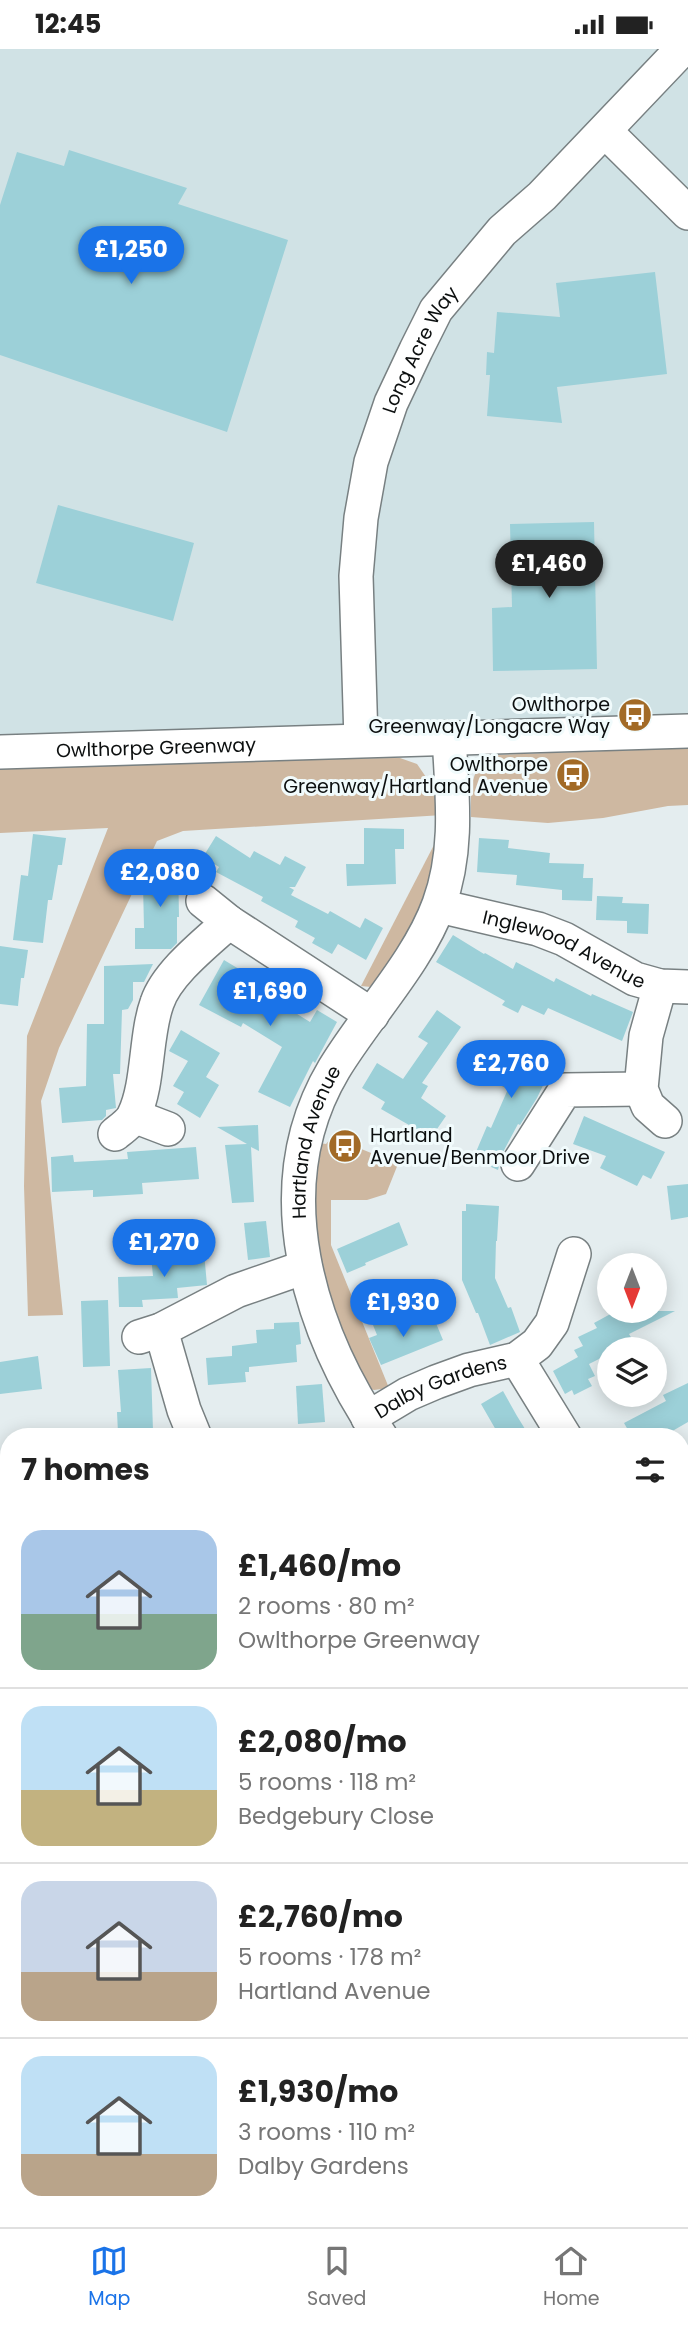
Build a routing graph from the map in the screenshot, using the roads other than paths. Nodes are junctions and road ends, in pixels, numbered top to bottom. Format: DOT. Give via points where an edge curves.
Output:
graph roads {
  1 [pos="682,49"];
  2 [pos="605,131"];
  3 [pos="688,213"];
  4 [pos="688,731"];
  5 [pos="449,737"];
  6 [pos="361,740"];
  7 [pos="0,752"];
  8 [pos="203,901"];
  9 [pos="439,906"];
  10 [pos="229,922"];
  11 [pos="674,987"];
  12 [pos="372,1015"];
  13 [pos="640,1089"];
  14 [pos="665,1121"];
  15 [pos="168,1129"];
  16 [pos="518,1164"];
  17 [pos="574,1254"];
  18 [pos="304,1267"];
  19 [pos="517,1359"];
  20 [pos="374,1427"];
  21 [pos="187,1428"];
  22 [pos="559,1428"];
  1 -- 2 [label="street, Long Acre Way"];
  2 -- 3 [label="street"];
  2 -- 6 [label="street, Long Acre Way" via="502,231 436,310 391,403 371,462 358,547"];
  4 -- 5 [label="street, Owlthorpe Greenway"];
  5 -- 6 [label="street, Owlthorpe Greenway"];
  5 -- 9 [label="street, Hartland Avenue" via="453,839"];
  6 -- 7 [label="street, Owlthorpe Greenway"];
  8 -- 10 [label="street"];
  9 -- 11 [label="street, Inglewood Avenue" via="538,929 635,979"];
  9 -- 12 [label="street, Hartland Avenue"];
  10 -- 12 [label="street"];
  10 -- 15 [label="street" via="175,975 157,1000 145,1071 125,1125"];
  11 -- 13 [label="street" via="646,1036"];
  12 -- 18 [label="street, Hartland Avenue" via="334,1069 311,1123 299,1177"];
  13 -- 14 [label="street" via="648,1106"];
  13 -- 16 [label="street" via="565,1090"];
  17 -- 19 [label="street, Dalby Gardens" via="552,1323 537,1344"];
  18 -- 20 [label="street, Hartland Avenue" via="333,1352"];
  18 -- 21 [label="street" via="236,1291 150,1333"];
  19 -- 20 [label="street, Dalby Gardens" via="468,1370 408,1394"];
  19 -- 22 [label="street, Dalby Gardens"];
}
